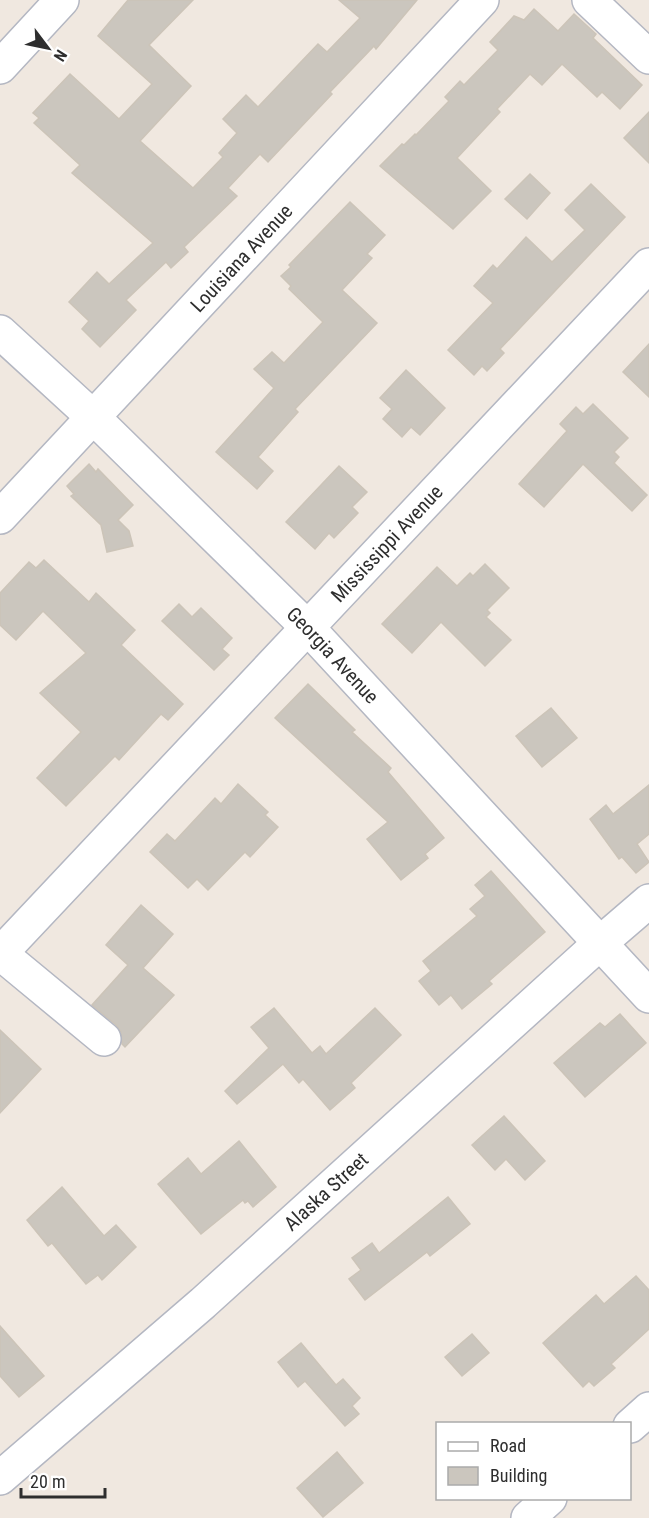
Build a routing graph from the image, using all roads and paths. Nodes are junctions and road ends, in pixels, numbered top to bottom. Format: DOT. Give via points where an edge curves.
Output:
graph roads {
  1 [pos="62,0"];
  2 [pos="482,0"];
  3 [pos="589,0"];
  4 [pos="649,57"];
  5 [pos="0,67"];
  6 [pos="649,265"];
  7 [pos="0,332"];
  8 [pos="94,419"];
  9 [pos="0,517"];
  10 [pos="308,628"];
  11 [pos="649,901"];
  12 [pos="599,944"];
  13 [pos="0,953"];
  14 [pos="649,996"];
  15 [pos="104,1039"];
  16 [pos="649,1409"];
  17 [pos="631,1425"];
  18 [pos="0,1478"];
  19 [pos="548,1500"];
  20 [pos="528,1518"];
  1 -- 5 [label="street"];
  2 -- 8 [label="street, Louisiana Avenue"];
  3 -- 4 [label="street"];
  6 -- 10 [label="street, Mississippi Avenue"];
  7 -- 8 [label="street, Georgia Avenue"];
  8 -- 9 [label="street, Louisiana Avenue"];
  8 -- 10 [label="street, Georgia Avenue"];
  10 -- 12 [label="street, Georgia Avenue"];
  10 -- 13 [label="street, Mississippi Avenue"];
  11 -- 12 [label="street, Alaska Street"];
  12 -- 14 [label="street, Georgia Avenue"];
  12 -- 18 [label="street, Alaska Street" via="203,1304"];
  13 -- 15 [label="street"];
  16 -- 17 [label="street"];
  19 -- 20 [label="street"];
}
